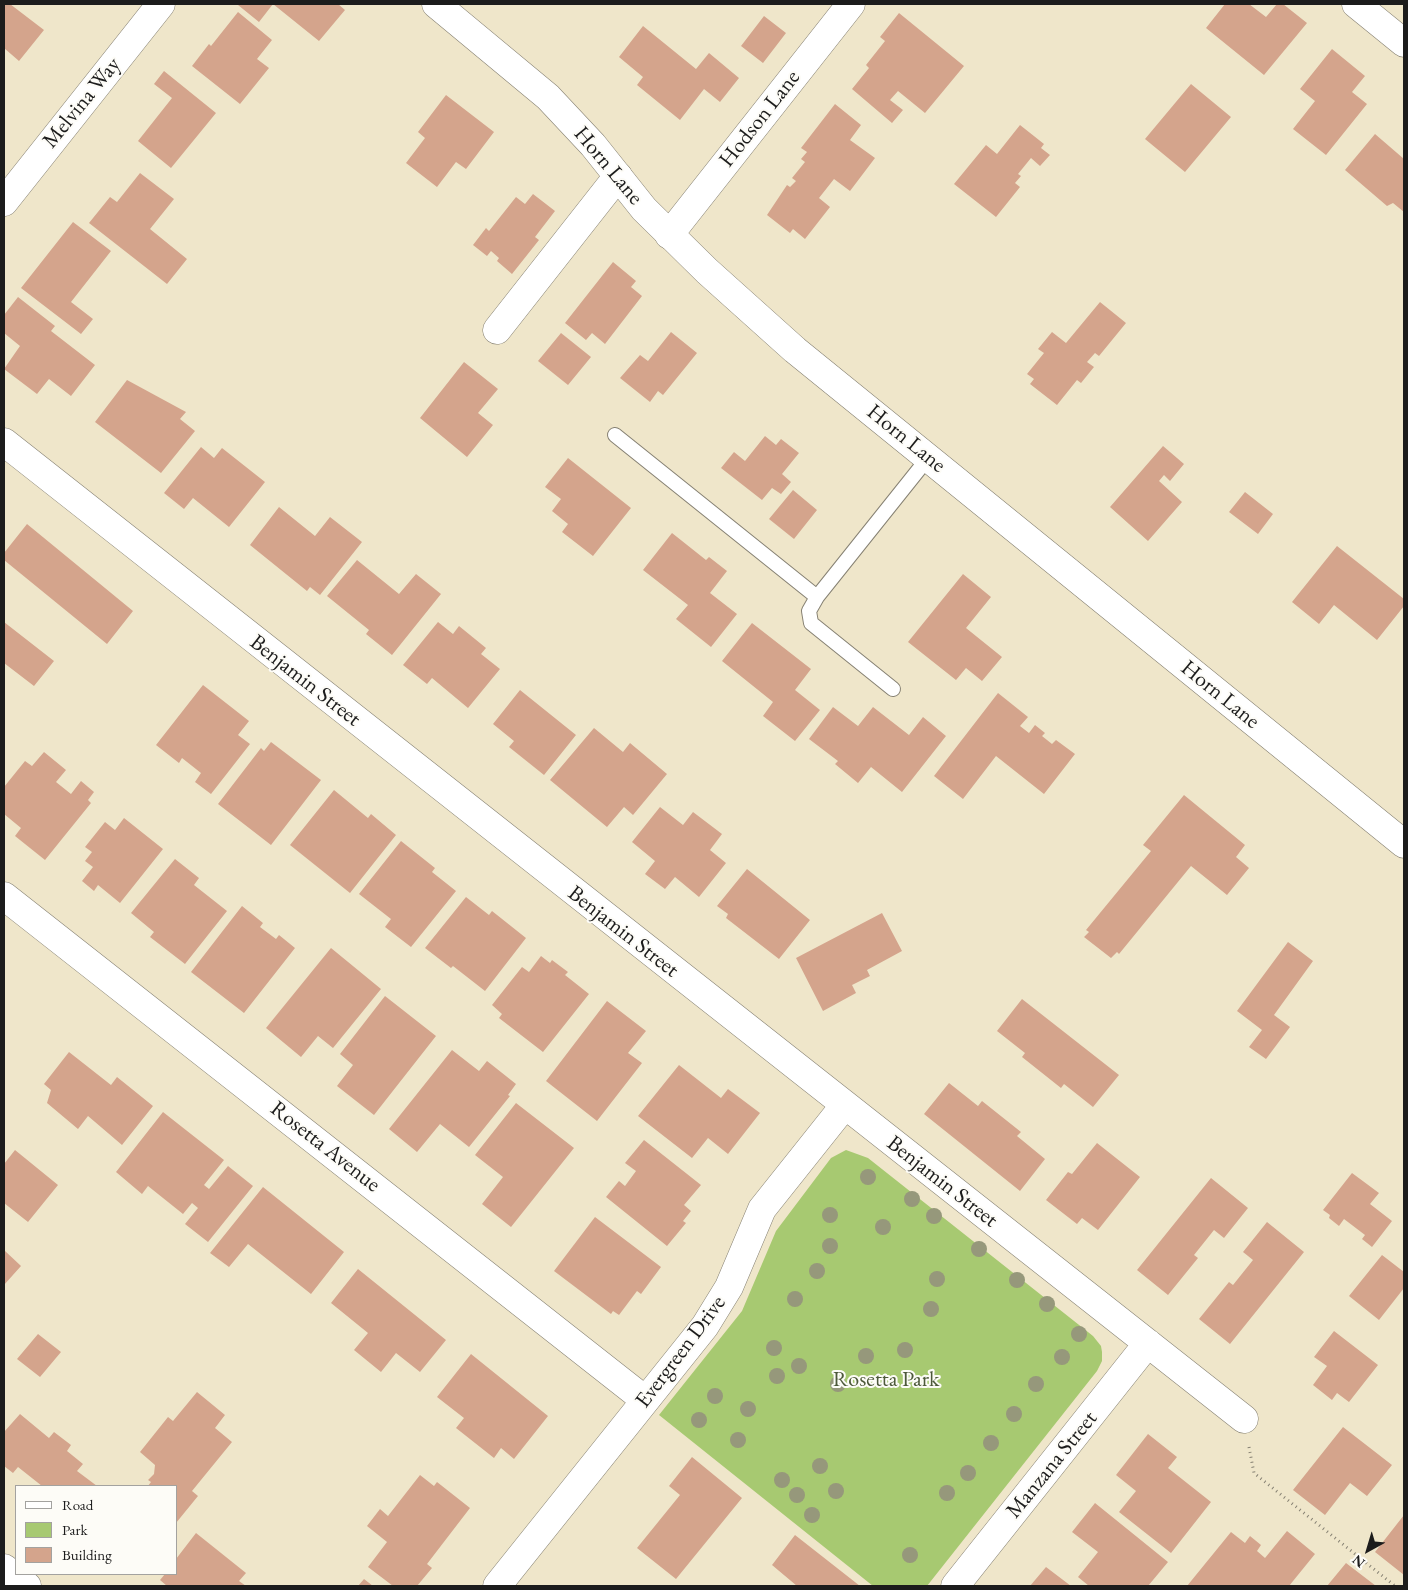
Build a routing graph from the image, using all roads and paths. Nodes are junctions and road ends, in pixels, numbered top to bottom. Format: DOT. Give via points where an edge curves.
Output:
graph roads {
  1 [pos="161,4"];
  2 [pos="436,4"];
  3 [pos="851,4"];
  4 [pos="1356,4"];
  5 [pos="1404,44"];
  6 [pos="618,176"];
  7 [pos="4,202"];
  8 [pos="669,235"];
  9 [pos="497,330"];
  10 [pos="615,435"];
  11 [pos="4,442"];
  12 [pos="928,458"];
  13 [pos="817,597"];
  14 [pos="893,689"];
  15 [pos="1404,844"];
  16 [pos="4,896"];
  17 [pos="844,1106"];
  18 [pos="1148,1344"];
  19 [pos="645,1400"];
  20 [pos="1244,1419"];
  21 [pos="4,1568"];
  22 [pos="27,1586"];
  23 [pos="497,1586"];
  24 [pos="955,1586"];
  25 [pos="1395,1586"];
  1 -- 7 [label="street, Melvina Way"];
  2 -- 6 [label="street, Horn Lane" via="548,97"];
  3 -- 8 [label="street, Hodson Lane"];
  4 -- 5 [label="street"];
  6 -- 8 [label="street, Horn Lane"];
  6 -- 9 [label="street"];
  8 -- 12 [label="street, Horn Lane" via="795,350"];
  10 -- 13 [label="lane"];
  11 -- 17 [label="street, Benjamin Street"];
  12 -- 13 [label="lane"];
  12 -- 15 [label="street, Horn Lane"];
  13 -- 14 [label="lane" via="809,611 811,623"];
  16 -- 19 [label="street, Rosetta Avenue"];
  17 -- 18 [label="street, Benjamin Street"];
  17 -- 19 [label="street, Evergreen Drive" via="762,1209 722,1302"];
  18 -- 20 [label="street, Benjamin Street"];
  18 -- 24 [label="street, Manzana Street"];
  19 -- 23 [label="street, Evergreen Drive"];
  20 -- 25 [label="path" via="1254,1473"];
  21 -- 22 [label="street"];
}
